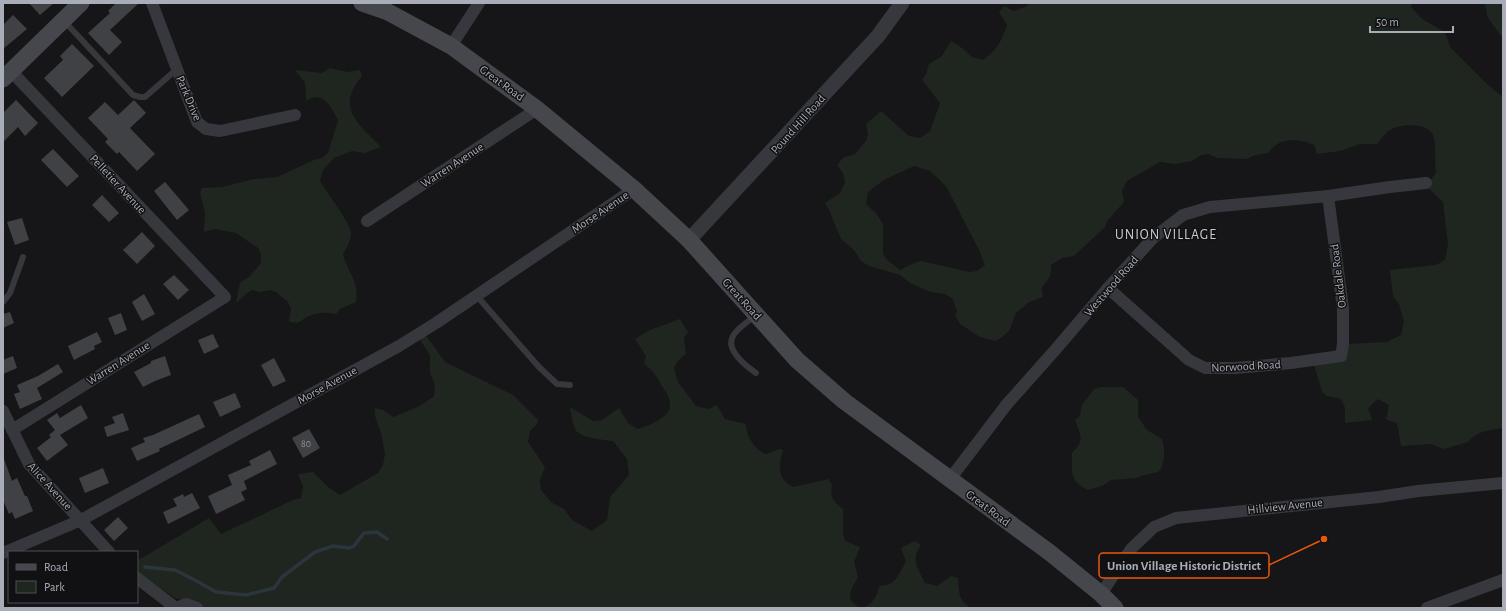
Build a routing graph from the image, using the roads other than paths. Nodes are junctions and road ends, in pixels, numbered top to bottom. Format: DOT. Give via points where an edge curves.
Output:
graph roads {
  1 [pos="81,3"];
  2 [pos="152,3"];
  3 [pos="362,3"];
  4 [pos="479,3"];
  5 [pos="902,3"];
  6 [pos="390,7"];
  7 [pos="64,21"];
  8 [pos="451,46"];
  9 [pos="177,69"];
  10 [pos="7,75"];
  11 [pos="538,109"];
  12 [pos="295,115"];
  13 [pos="1426,183"];
  14 [pos="634,189"];
  15 [pos="1328,196"];
  16 [pos="367,221"];
  17 [pos="689,240"];
  18 [pos="23,257"];
  19 [pos="1108,288"];
  20 [pos="476,295"];
  21 [pos="224,297"];
  22 [pos="3,302"];
  23 [pos="756,315"];
  24 [pos="1341,356"];
  25 [pos="756,373"];
  26 [pos="570,385"];
  27 [pos="3,411"];
  28 [pos="12,430"];
  29 [pos="950,479"];
  30 [pos="1503,483"];
  31 [pos="81,520"];
  32 [pos="108,551"];
  33 [pos="3,553"];
  34 [pos="138,579"];
  35 [pos="1503,580"];
  36 [pos="1101,594"];
  37 [pos="176,608"];
  38 [pos="197,608"];
  39 [pos="1115,608"];
  40 [pos="1427,608"];
  1 -- 7 [label="main road"];
  2 -- 9 [label="street, Park Drive"];
  3 -- 6 [label="main road, Great Road"];
  4 -- 8 [label="street"];
  5 -- 17 [label="street, Pound Hill Road" via="878,36"];
  6 -- 8 [label="main road, Great Road"];
  7 -- 9 [label="lane" via="133,95 145,97"];
  7 -- 10 [label="main road"];
  8 -- 11 [label="main road, Great Road"];
  9 -- 12 [label="street, Park Drive" via="197,122 206,129 220,131"];
  10 -- 21 [label="street, Pelletier Avenue"];
  11 -- 14 [label="main road, Great Road"];
  11 -- 16 [label="street, Warren Avenue"];
  13 -- 15 [label="street, Westwood Road"];
  14 -- 17 [label="main road, Great Road"];
  14 -- 20 [label="street, Morse Avenue"];
  15 -- 19 [label="street, Westwood Road" via="1210,206 1183,215 1153,238"];
  15 -- 24 [label="street, Oakdale Road" via="1343,308"];
  17 -- 23 [label="main road, Great Road"];
  18 -- 22 [label="lane" via="10,293"];
  19 -- 24 [label="street, Norwood Road" via="1188,360 1205,368 1235,368"];
  19 -- 29 [label="street, Westwood Road" via="1007,404"];
  20 -- 26 [label="lane" via="539,367 557,384"];
  20 -- 31 [label="street, Morse Avenue" via="399,346"];
  21 -- 28 [label="street, Warren Avenue"];
  23 -- 25 [label="lane" via="736,332 731,340 734,353"];
  23 -- 29 [label="main road, Great Road" via="797,360 844,401"];
  27 -- 28 [label="street, Alice Avenue"];
  28 -- 31 [label="street, Alice Avenue" via="29,464"];
  29 -- 36 [label="main road, Great Road"];
  30 -- 36 [label="street, Hillview Avenue" via="1176,518 1154,527 1140,540"];
  31 -- 32 [label="street, Alice Avenue"];
  31 -- 33 [label="street, Morse Avenue"];
  34 -- 37 [label="street"];
  35 -- 40 [label="street"];
  36 -- 39 [label="main road, Great Road"];
  37 -- 38 [label="street" via="186,604"];
}
